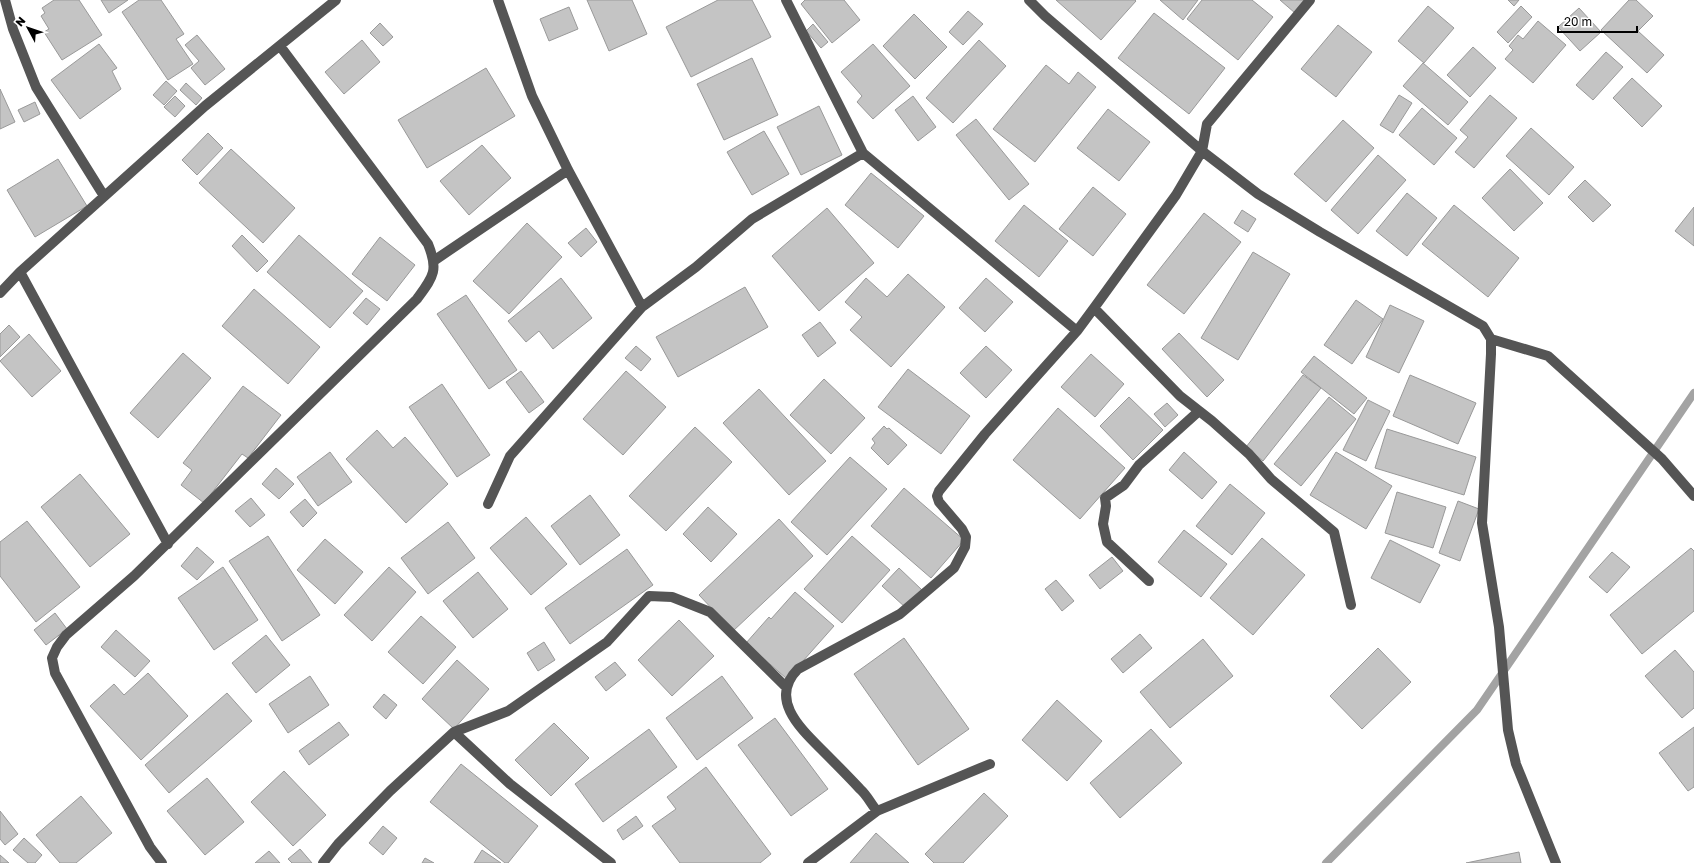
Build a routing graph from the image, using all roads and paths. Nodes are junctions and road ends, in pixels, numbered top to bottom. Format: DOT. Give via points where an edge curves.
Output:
graph roads {
  1 [pos="5,0"];
  2 [pos="336,0"];
  3 [pos="498,0"];
  4 [pos="786,0"];
  5 [pos="1029,0"];
  6 [pos="1310,0"];
  7 [pos="280,46"];
  8 [pos="1202,150"];
  9 [pos="863,152"];
  10 [pos="568,170"];
  11 [pos="104,196"];
  12 [pos="435,260"];
  13 [pos="20,272"];
  14 [pos="0,292"];
  15 [pos="642,307"];
  16 [pos="1094,308"];
  17 [pos="1077,331"];
  18 [pos="1491,339"];
  19 [pos="1199,411"];
  20 [pos="1694,496"];
  21 [pos="488,504"];
  22 [pos="168,544"];
  23 [pos="1149,581"];
  24 [pos="1352,605"];
  25 [pos="786,687"];
  26 [pos="454,732"];
  27 [pos="990,764"];
  28 [pos="877,811"];
  29 [pos="162,863"];
  30 [pos="323,863"];
  31 [pos="611,863"];
  32 [pos="808,863"];
  33 [pos="1556,863"];
  1 -- 11 [label="street" via="13,29 36,87"];
  2 -- 7 [label="street"];
  3 -- 10 [label="street" via="532,96"];
  4 -- 9 [label="street"];
  5 -- 8 [label="street"];
  6 -- 8 [label="street" via="1207,124"];
  7 -- 11 [label="street" via="205,106"];
  7 -- 12 [label="street" via="428,244"];
  8 -- 16 [label="street" via="1176,195"];
  8 -- 18 [label="street" via="1264,198 1483,326"];
  9 -- 15 [label="street" via="752,219 696,268"];
  9 -- 17 [label="street"];
  10 -- 12 [label="street"];
  10 -- 15 [label="street"];
  11 -- 13 [label="street"];
  12 -- 22 [label="street" via="431,280 417,299"];
  13 -- 14 [label="street"];
  13 -- 22 [label="street"];
  15 -- 21 [label="street" via="510,456"];
  16 -- 17 [label="street"];
  16 -- 19 [label="street" via="1180,396"];
  17 -- 25 [label="street" via="985,434 939,491 939,502 966,537 965,547 954,568 900,614 798,669 790,677"];
  18 -- 20 [label="street" via="1548,356 1662,459"];
  18 -- 33 [label="street" via="1482,523 1499,627 1508,730 1516,764"];
  19 -- 23 [label="street" via="1139,465 1124,485 1105,498 1104,524 1107,542"];
  19 -- 24 [label="street" via="1249,454 1271,479 1334,532"];
  22 -- 29 [label="street" via="66,635 52,658 55,673 75,711 150,847"];
  25 -- 26 [label="street" via="710,612 676,598 649,596 607,642 521,703 508,711"];
  25 -- 28 [label="street" via="787,702 798,726 862,790"];
  26 -- 30 [label="street" via="390,790"];
  26 -- 31 [label="street" via="510,784"];
  27 -- 28 [label="street"];
  28 -- 32 [label="street"];
}
